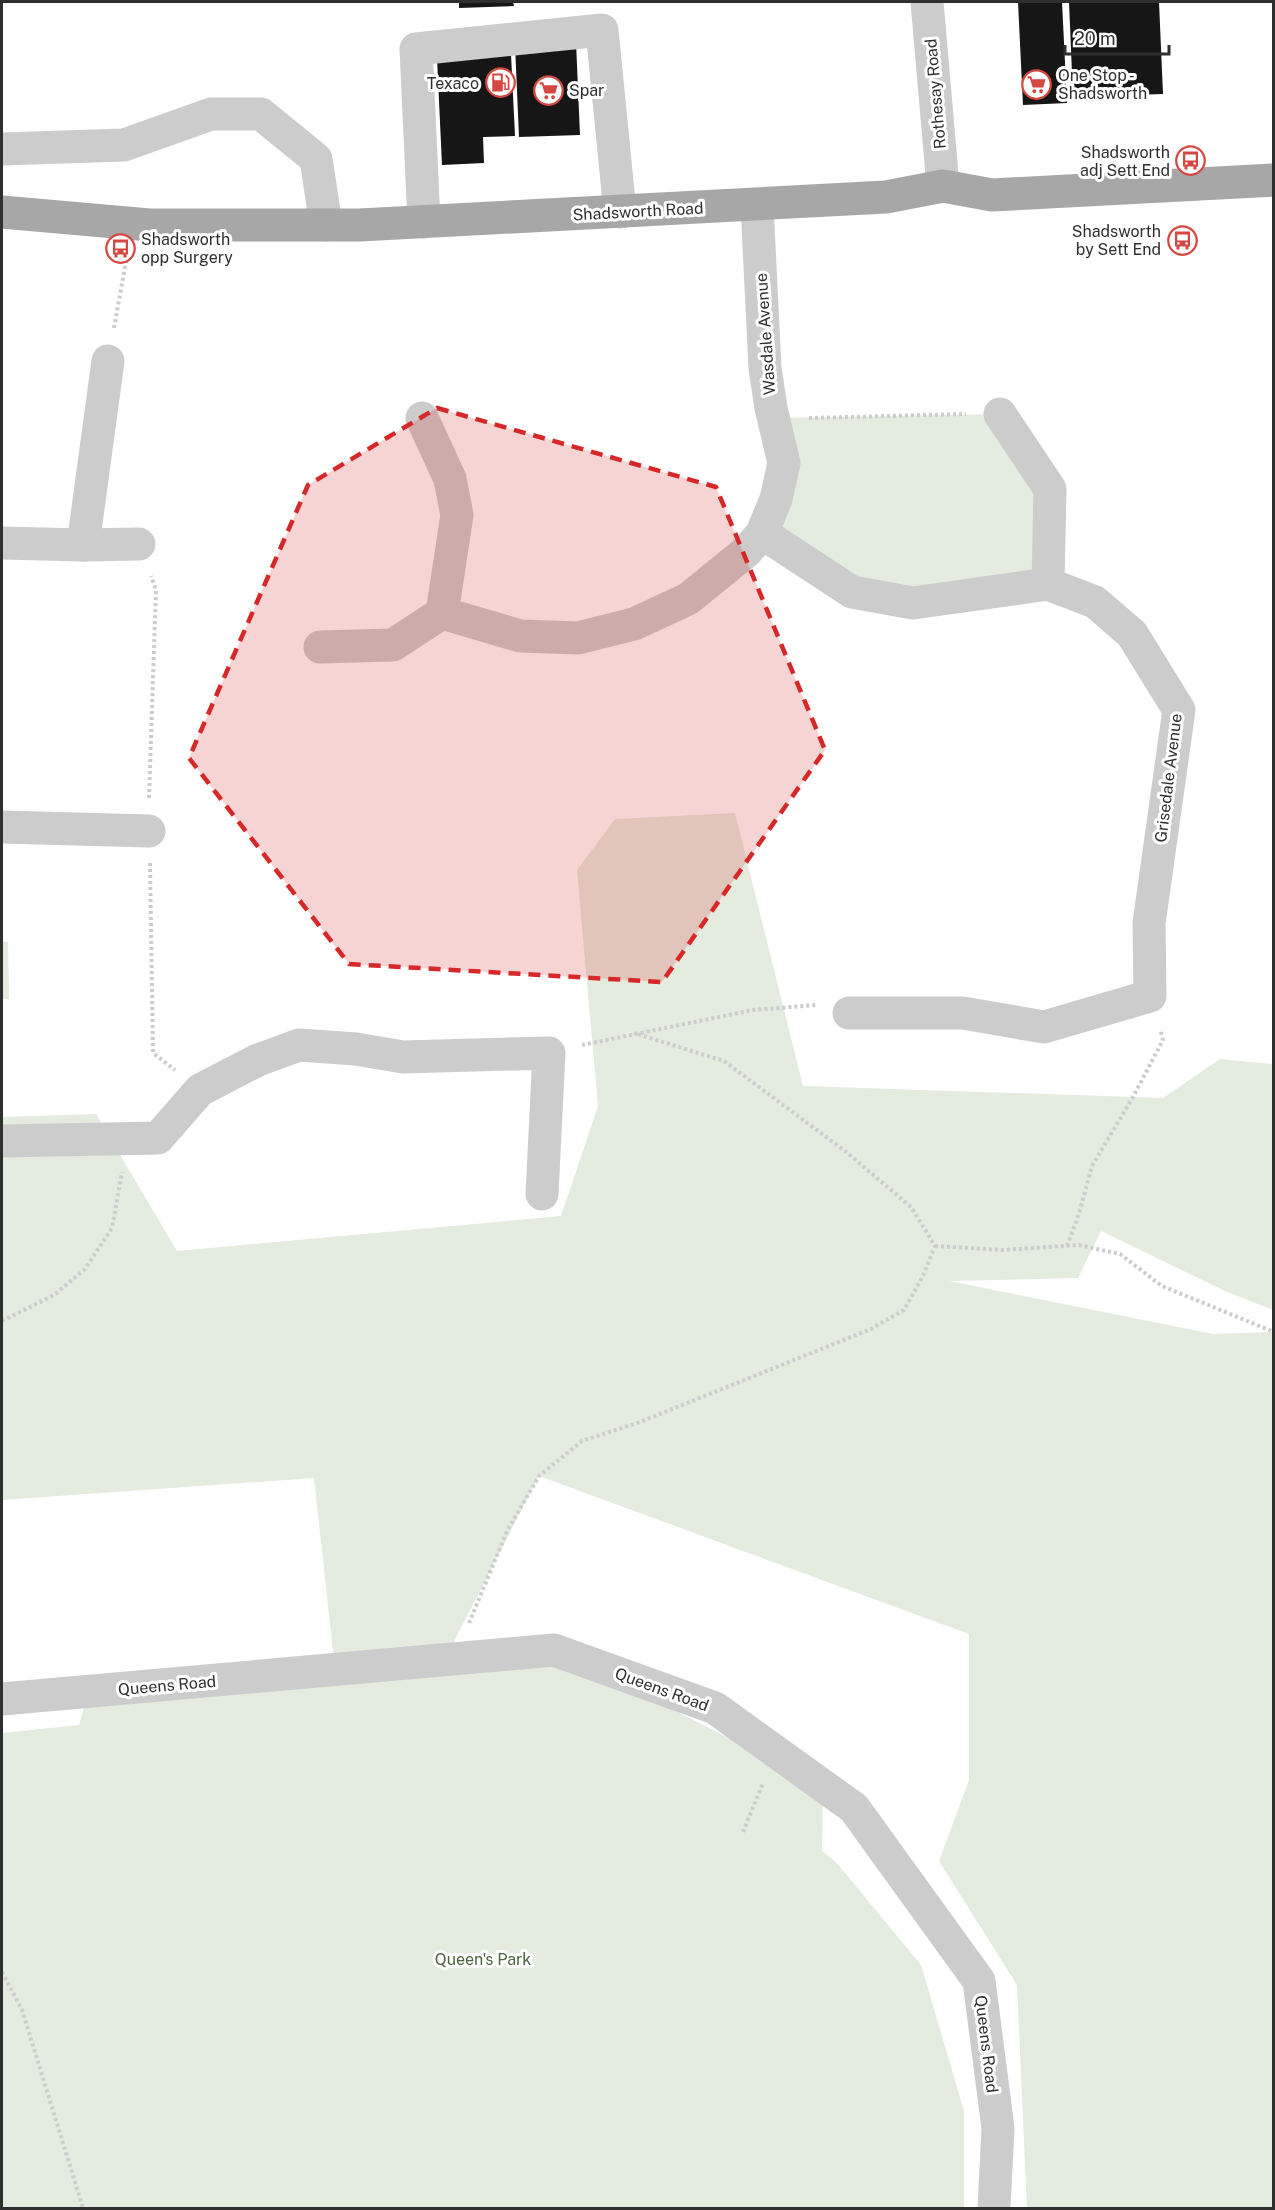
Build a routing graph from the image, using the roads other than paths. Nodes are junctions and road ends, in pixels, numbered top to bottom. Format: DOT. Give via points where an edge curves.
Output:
graph roads {
  1 [pos="927,2"];
  2 [pos="2,149"];
  3 [pos="1274,180"];
  4 [pos="943,186"];
  5 [pos="757,205"];
  6 [pos="2,212"];
  7 [pos="620,212"];
  8 [pos="424,222"];
  9 [pos="326,225"];
  10 [pos="108,361"];
  11 [pos="1000,414"];
  12 [pos="422,418"];
  13 [pos="762,533"];
  14 [pos="2,543"];
  15 [pos="139,544"];
  16 [pos="84,545"];
  17 [pos="1048,584"];
  18 [pos="442,613"];
  19 [pos="320,647"];
  20 [pos="2,827"];
  21 [pos="149,831"];
  22 [pos="849,1013"];
  23 [pos="2,1141"];
  24 [pos="542,1194"];
  25 [pos="2,1699"];
  26 [pos="994,2208"];
  1 -- 4 [label="street, Rothesay Road"];
  2 -- 9 [label="street" via="124,145 211,114 261,114 316,159"];
  3 -- 4 [label="main road, Shadsworth Road" via="992,195"];
  4 -- 5 [label="main road, Shadsworth Road" via="886,197"];
  5 -- 7 [label="main road, Shadsworth Road"];
  5 -- 13 [label="street, Wasdale Avenue" via="765,368 784,463 776,499"];
  6 -- 9 [label="main road, Shadsworth Road" via="149,225"];
  7 -- 8 [label="main road, Shadsworth Road"];
  7 -- 8 [label="street" via="602,30 416,49"];
  8 -- 9 [label="main road, Shadsworth Road"];
  10 -- 16 [label="street"];
  11 -- 17 [label="street" via="1050,489"];
  12 -- 18 [label="street" via="450,479 457,515"];
  13 -- 17 [label="street, Grisedale Avenue" via="852,592 913,603"];
  13 -- 18 [label="street, Wasdale Avenue" via="747,551 688,599 634,624 578,638 520,636"];
  14 -- 16 [label="street"];
  15 -- 16 [label="street"];
  17 -- 22 [label="street, Grisedale Avenue" via="1095,602 1132,634 1179,710 1149,923 1150,996 1044,1027 963,1013"];
  18 -- 19 [label="street" via="393,645"];
  20 -- 21 [label="street"];
  23 -- 24 [label="street" via="158,1138 200,1090 258,1060 298,1045 403,1057 549,1053"];
  25 -- 26 [label="street, Queens Road" via="554,1650 715,1708 854,1808 979,1981 998,2128"];
}
